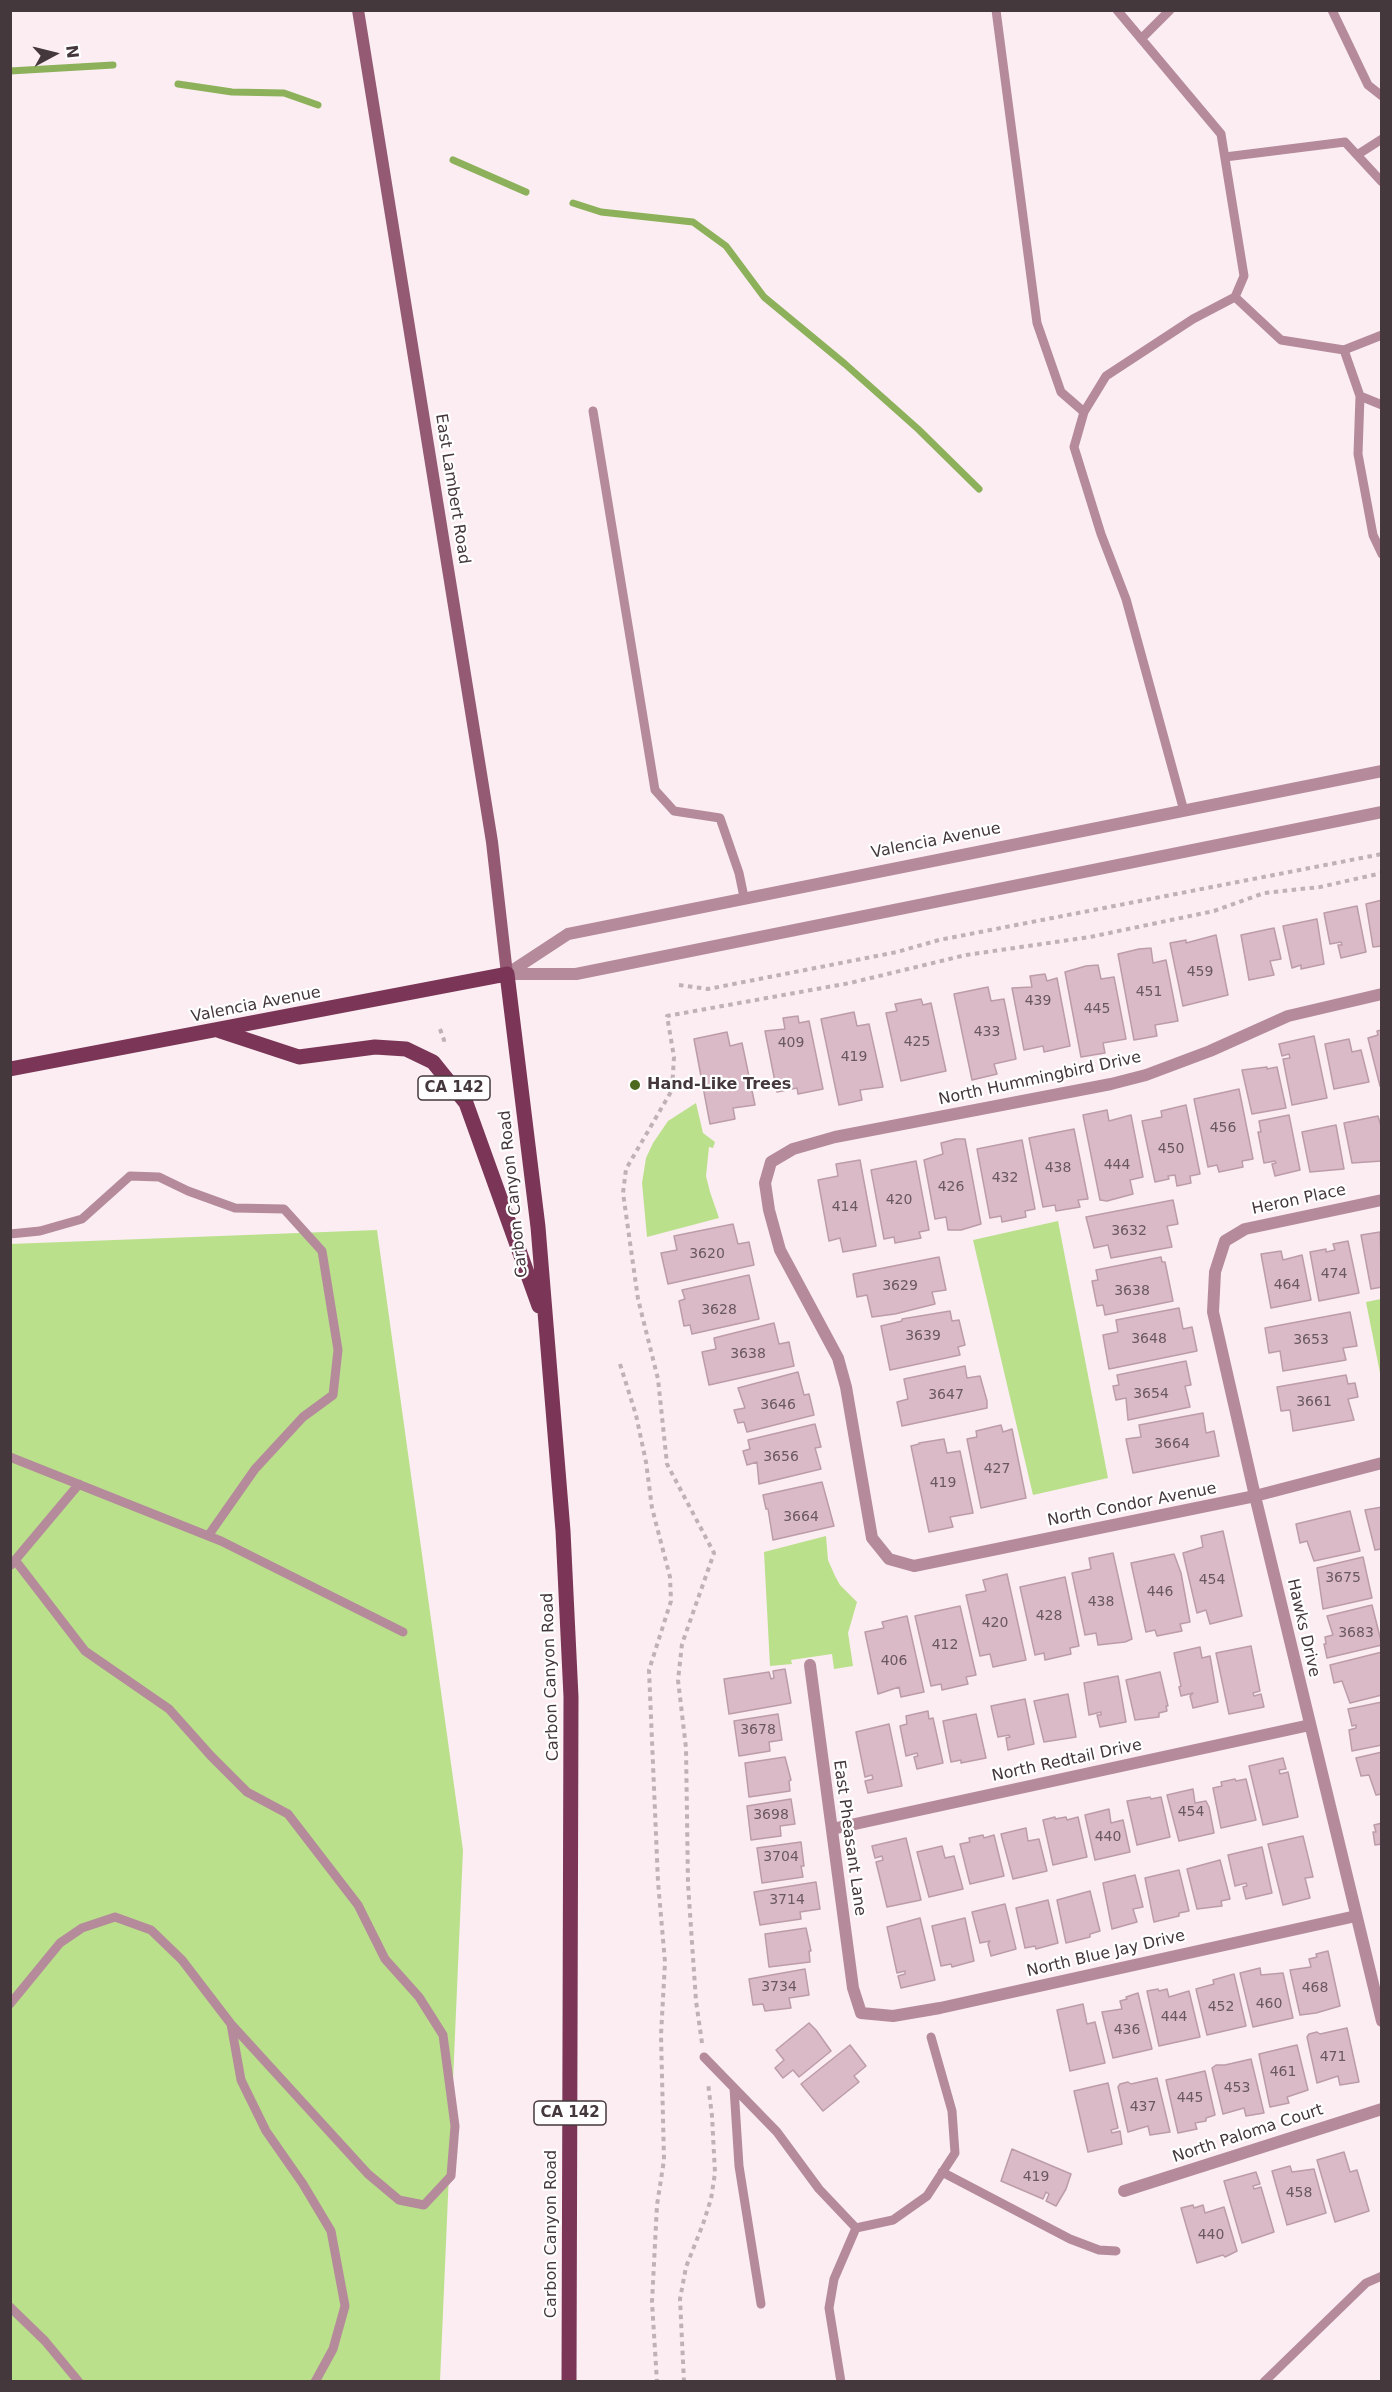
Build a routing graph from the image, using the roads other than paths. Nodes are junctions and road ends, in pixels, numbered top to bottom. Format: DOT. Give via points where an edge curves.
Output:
graph roads {
  1 [pos="358,10"];
  2 [pos="996,10"];
  3 [pos="1117,10"];
  4 [pos="1170,10"];
  5 [pos="1332,10"];
  6 [pos="1141,39"];
  7 [pos="1382,96"];
  8 [pos="1382,139"];
  9 [pos="1357,155"];
  10 [pos="1225,157"];
  11 [pos="1382,182"];
  12 [pos="1236,297"];
  13 [pos="1382,334"];
  14 [pos="1344,350"];
  15 [pos="1360,396"];
  16 [pos="1382,405"];
  17 [pos="593,411"];
  18 [pos="1084,412"];
  19 [pos="1382,554"];
  20 [pos="1382,771"];
  21 [pos="1184,811"];
  22 [pos="1382,812"];
  23 [pos="744,897"];
  24 [pos="507,974"];
  25 [pos="1382,994"];
  26 [pos="217,1030"];
  27 [pos="10,1069"];
  28 [pos="1382,1200"];
  29 [pos="10,1234"];
  30 [pos="1226,1241"];
  31 [pos="546,1326"];
  32 [pos="10,1457"];
  33 [pos="1382,1463"];
  34 [pos="79,1484"];
  35 [pos="1255,1496"];
  36 [pos="208,1536"];
  37 [pos="889,1559"];
  38 [pos="13,1562"];
  39 [pos="403,1632"];
  40 [pos="810,1665"];
  41 [pos="1310,1725"];
  42 [pos="832,1829"];
  43 [pos="1356,1916"];
  44 [pos="10,2004"];
  45 [pos="861,2013"];
  46 [pos="1382,2020"];
  47 [pos="231,2024"];
  48 [pos="931,2037"];
  49 [pos="704,2056"];
  50 [pos="735,2088"];
  51 [pos="1382,2109"];
  52 [pos="942,2172"];
  53 [pos="1124,2191"];
  54 [pos="856,2228"];
  55 [pos="1116,2251"];
  56 [pos="1382,2276"];
  57 [pos="760,2304"];
  58 [pos="10,2307"];
  59 [pos="79,2382"];
  60 [pos="315,2382"];
  61 [pos="569,2382"];
  62 [pos="841,2382"];
  63 [pos="1264,2382"];
  1 -- 24 [label="main road, East Lambert Road" via="492,843"];
  2 -- 18 [label="lane" via="1037,323 1061,392"];
  3 -- 6 [label="lane"];
  4 -- 6 [label="lane"];
  5 -- 7 [label="lane" via="1368,85"];
  6 -- 10 [label="lane" via="1221,134"];
  8 -- 9 [label="lane"];
  9 -- 10 [label="lane" via="1345,142"];
  9 -- 11 [label="lane"];
  10 -- 12 [label="lane" via="1244,276"];
  12 -- 14 [label="lane" via="1281,340"];
  12 -- 18 [label="lane" via="1193,319 1106,376"];
  13 -- 14 [label="lane"];
  14 -- 15 [label="lane"];
  15 -- 16 [label="lane"];
  15 -- 19 [label="lane" via="1358,454 1373,536"];
  17 -- 23 [label="lane" via="655,790 674,811 720,819"];
  18 -- 21 [label="lane" via="1074,447 1126,599"];
  20 -- 21 [label="street, Valencia Avenue"];
  21 -- 23 [label="street, Valencia Avenue"];
  22 -- 24 [label="street, Valencia Avenue" via="576,974"];
  23 -- 24 [label="street, Valencia Avenue" via="568,934"];
  24 -- 26 [label="main road, Valencia Avenue / CA 142"];
  24 -- 31 [label="main road, Carbon Canyon Road / CA 142"];
  25 -- 37 [label="street, North Hummingbird Drive" via="1288,1016 1146,1075 835,1137 793,1149 771,1162 765,1183 780,1250 838,1358 872,1538"];
  26 -- 27 [label="main road, Valencia Avenue / CA 142"];
  26 -- 31 [label="main road, CA 142" via="298,1057 375,1047 406,1049 433,1062 466,1103"];
  28 -- 30 [label="street, Heron Place" via="1245,1229"];
  29 -- 36 [label="lane" via="40,1231 82,1219 130,1176 159,1177 235,1208 284,1209 322,1251 338,1350 333,1395 303,1417 255,1469"];
  30 -- 35 [label="street, Hawks Drive" via="1215,1272 1213,1312"];
  31 -- 61 [label="main road, Carbon Canyon Road / CA 142" via="572,1697"];
  32 -- 34 [label="lane"];
  33 -- 35 [label="street, North Condor Avenue"];
  34 -- 36 [label="lane"];
  34 -- 38 [label="lane"];
  35 -- 37 [label="street, North Condor Avenue" via="914,1566"];
  35 -- 41 [label="street, Hawks Drive"];
  36 -- 39 [label="lane"];
  38 -- 47 [label="lane" via="85,1651 169,1709 247,1792 288,1814 358,1905 385,1959 419,1997 443,2035 455,2126 451,2176 424,2205 399,2200 368,2174"];
  40 -- 42 [label="street, East Pheasant Lane"];
  41 -- 42 [label="street, North Redtail Drive"];
  41 -- 43 [label="street, Hawks Drive"];
  42 -- 45 [label="street, East Pheasant Lane" via="853,1988"];
  43 -- 45 [label="street, North Blue Jay Drive" via="940,2008 893,2016"];
  43 -- 46 [label="street, Hawks Drive"];
  44 -- 47 [label="lane" via="60,1943 82,1928 115,1917 151,1930 182,1960"];
  47 -- 60 [label="lane" via="241,2080 266,2131 331,2231 345,2306 333,2349"];
  48 -- 52 [label="lane" via="952,2111 955,2153"];
  49 -- 50 [label="lane"];
  50 -- 54 [label="lane" via="777,2132 819,2188"];
  50 -- 57 [label="lane" via="739,2166"];
  51 -- 53 [label="street, North Paloma Court"];
  52 -- 54 [label="lane" via="927,2196 893,2220"];
  52 -- 55 [label="lane" via="1070,2239 1099,2250"];
  54 -- 62 [label="lane" via="834,2279 829,2308"];
  56 -- 63 [label="lane" via="1366,2283"];
  58 -- 59 [label="lane"];
}
